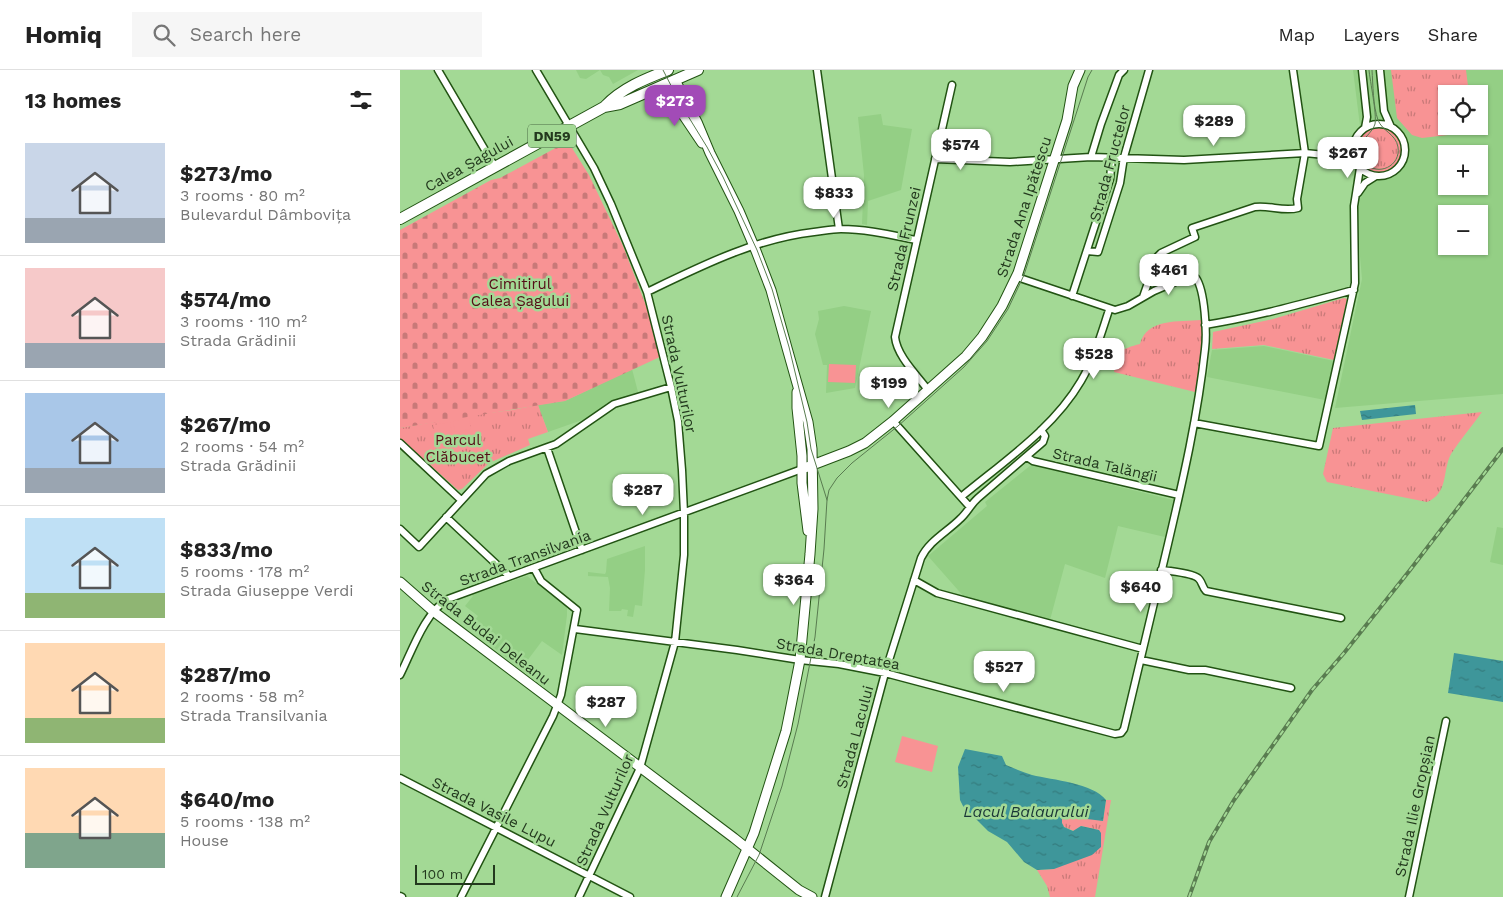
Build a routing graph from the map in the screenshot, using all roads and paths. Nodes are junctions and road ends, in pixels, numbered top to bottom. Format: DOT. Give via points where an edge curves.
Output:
graph roads {
  1 [pos="438,70"];
  2 [pos="536,70"];
  3 [pos="669,70"];
  4 [pos="698,70"];
  5 [pos="817,70"];
  6 [pos="1072,70"];
  7 [pos="1080,70"];
  8 [pos="1124,70"];
  9 [pos="1149,70"];
  10 [pos="1293,70"];
  11 [pos="1362,70"];
  12 [pos="1380,70"];
  13 [pos="655,72"];
  14 [pos="674,80"];
  15 [pos="663,85"];
  16 [pos="952,85"];
  17 [pos="1073,86"];
  18 [pos="604,107"];
  19 [pos="570,126"];
  20 [pos="1391,127"];
  21 [pos="1365,128"];
  22 [pos="1353,148"];
  23 [pos="710,153"];
  24 [pos="1304,153"];
  25 [pos="1336,156"];
  26 [pos="1091,157"];
  27 [pos="1112,157"];
  28 [pos="1124,157"];
  29 [pos="936,159"];
  30 [pos="1055,159"];
  31 [pos="1356,161"];
  32 [pos="495,167"];
  33 [pos="1360,168"];
  34 [pos="1376,176"];
  35 [pos="1357,194"];
  36 [pos="400,219"];
  37 [pos="839,229"];
  38 [pos="916,240"];
  39 [pos="754,244"];
  40 [pos="1087,250"];
  41 [pos="1016,277"];
  42 [pos="1354,290"];
  43 [pos="647,292"];
  44 [pos="1072,296"];
  45 [pos="1143,297"];
  46 [pos="1110,310"];
  47 [pos="1205,325"];
  48 [pos="797,384"];
  49 [pos="671,387"];
  50 [pos="928,390"];
  51 [pos="893,421"];
  52 [pos="1194,423"];
  53 [pos="1041,430"];
  54 [pos="400,443"];
  55 [pos="547,448"];
  56 [pos="1027,457"];
  57 [pos="812,465"];
  58 [pos="802,469"];
  59 [pos="961,497"];
  60 [pos="1178,498"];
  61 [pos="461,500"];
  62 [pos="969,506"];
  63 [pos="684,513"];
  64 [pos="446,517"];
  65 [pos="400,529"];
  66 [pos="582,550"];
  67 [pos="810,554"];
  68 [pos="534,568"];
  69 [pos="1162,570"];
  70 [pos="509,576"];
  71 [pos="914,580"];
  72 [pos="400,582"];
  73 [pos="433,611"];
  74 [pos="1342,618"];
  75 [pos="574,629"];
  76 [pos="676,642"];
  77 [pos="1143,650"];
  78 [pos="800,660"];
  79 [pos="1141,660"];
  80 [pos="885,673"];
  81 [pos="400,675"];
  82 [pos="1290,688"];
  83 [pos="558,706"];
  84 [pos="1446,721"];
  85 [pos="640,768"];
  86 [pos="400,778"];
  87 [pos="497,827"];
  88 [pos="748,849"];
  89 [pos="589,876"];
  90 [pos="461,897"];
  91 [pos="579,897"];
  92 [pos="630,897"];
  93 [pos="726,897"];
  94 [pos="812,897"];
  95 [pos="825,897"];
  96 [pos="1409,897"];
  1 -- 32 [label="street"];
  2 -- 19 [label="street, Strada Vulturilor"];
  3 -- 13 [label="main road, Calea Șagului / DN59"];
  3 -- 14 [label="main road"];
  4 -- 14 [label="main road, Calea Șagului / DN59"];
  5 -- 37 [label="street"];
  6 -- 17 [label="main road, Strada Ana Ipătescu"];
  7 -- 17 [label="main road, Strada Ana Ipătescu"];
  8 -- 26 [label="street, Strada Fructelor" via="1119,75"];
  9 -- 28 [label="street, Strada Fructelor"];
  10 -- 24 [label="street"];
  11 -- 21 [label="street" via="1367,117"];
  12 -- 20 [label="street" via="1384,111"];
  13 -- 15 [label="main road"];
  13 -- 18 [label="main road, Calea Șagului / DN59" via="615,96"];
  14 -- 15 [label="main road, Calea Șagului / DN59"];
  14 -- 23 [label="main road"];
  15 -- 18 [label="main road, Calea Șagului / DN59" via="620,104"];
  15 -- 23 [label="main road"];
  16 -- 29 [label="street, Strada Frunzei"];
  17 -- 30 [label="main road, Strada Ana Ipătescu"];
  18 -- 19 [label="main road, Calea Șagului / DN59"];
  19 -- 32 [label="main road, Calea Șagului / DN59"];
  19 -- 43 [label="street, Strada Vulturilor" via="611,204"];
  20 -- 21 [label="street" via="1375,124"];
  20 -- 34 [label="street" via="1404,142 1403,160 1391,173"];
  21 -- 22 [label="street"];
  22 -- 25 [label="street"];
  22 -- 31 [label="street"];
  23 -- 39 [label="main road"];
  24 -- 25 [label="street"];
  24 -- 28 [label="street" via="1184,160"];
  24 -- 45 [label="street" via="1298,208 1255,207 1192,228 1196,237 1157,257"];
  25 -- 31 [label="street"];
  26 -- 27 [label="street"];
  26 -- 30 [label="street"];
  27 -- 28 [label="street"];
  27 -- 40 [label="street, Strada Fructelor" via="1110,179"];
  28 -- 40 [label="street, Strada Fructelor" via="1120,183 1098,252"];
  29 -- 30 [label="street" via="1010,162"];
  29 -- 38 [label="street, Strada Frunzei"];
  30 -- 41 [label="main road, Strada Ana Ipătescu"];
  31 -- 33 [label="street"];
  32 -- 36 [label="main road, Calea Șagului / DN59"];
  33 -- 34 [label="street"];
  33 -- 35 [label="street"];
  34 -- 35 [label="street"];
  35 -- 42 [label="street" via="1354,206"];
  37 -- 38 [label="street" via="864,230"];
  37 -- 39 [label="street"];
  38 -- 50 [label="street, Strada Frunzei" via="895,344"];
  39 -- 43 [label="street"];
  39 -- 48 [label="main road" via="771,290"];
  40 -- 44 [label="street, Strada Fructelor"];
  41 -- 44 [label="street"];
  41 -- 50 [label="main road, Strada Ana Ipătescu" via="982,337"];
  42 -- 47 [label="street" via="1278,311"];
  42 -- 52 [label="street" via="1319,446"];
  43 -- 49 [label="street, Strada Vulturilor"];
  44 -- 46 [label="street"];
  45 -- 46 [label="street" via="1120,310"];
  45 -- 47 [label="street" via="1185,277 1194,277 1200,286"];
  46 -- 53 [label="street, Strada Lacului" via="1080,382"];
  47 -- 52 [label="street" via="1205,350"];
  48 -- 57 [label="main road" via="808,422"];
  48 -- 58 [label="main road"];
  49 -- 55 [label="street" via="614,404"];
  49 -- 63 [label="street, Strada Vulturilor" via="681,448"];
  50 -- 51 [label="main road, Strada Ana Ipătescu"];
  51 -- 57 [label="main road, Strada Ana Ipătescu" via="857,448"];
  51 -- 59 [label="street"];
  52 -- 60 [label="street"];
  53 -- 56 [label="street, Strada Lacului" via="1044,439"];
  53 -- 59 [label="street, Strada Lacului"];
  54 -- 61 [label="street"];
  55 -- 61 [label="street" via="502,464 486,474"];
  55 -- 66 [label="street"];
  56 -- 60 [label="street, Strada Talăngii"];
  56 -- 62 [label="street, Strada Lacului"];
  57 -- 58 [label="main road, Strada Ana Ipătescu"];
  57 -- 67 [label="main road"];
  58 -- 63 [label="street, Strada Ana Ipătescu"];
  58 -- 67 [label="main road"];
  59 -- 62 [label="street"];
  60 -- 69 [label="street"];
  61 -- 64 [label="street"];
  62 -- 71 [label="street, Strada Lacului" via="961,518 925,551"];
  63 -- 66 [label="street, Strada Transilvania"];
  63 -- 76 [label="street, Strada Vulturilor" via="684,555"];
  64 -- 65 [label="street" via="419,547"];
  64 -- 70 [label="street"];
  66 -- 68 [label="street, Strada Transilvania"];
  67 -- 78 [label="main road"];
  68 -- 70 [label="street, Strada Transilvania"];
  68 -- 75 [label="street" via="541,580 577,610"];
  69 -- 74 [label="street" via="1196,576 1206,591"];
  69 -- 77 [label="street"];
  70 -- 73 [label="street, Strada Transilvania" via="448,599"];
  71 -- 77 [label="street" via="945,596"];
  71 -- 80 [label="street, Strada Lacului"];
  72 -- 73 [label="main road, Strada Budai Deleanu"];
  73 -- 81 [label="street"];
  73 -- 83 [label="main road, Strada Budai Deleanu"];
  75 -- 76 [label="street, Strada Dreptatea"];
  75 -- 83 [label="street"];
  76 -- 78 [label="street, Strada Dreptatea"];
  76 -- 85 [label="street, Strada Vulturilor"];
  77 -- 79 [label="street"];
  78 -- 80 [label="street, Strada Dreptatea"];
  78 -- 88 [label="main road" via="786,731"];
  79 -- 80 [label="street, Strada Dreptatea" via="1124,729 1115,734"];
  79 -- 82 [label="street"];
  80 -- 95 [label="street, Strada Lacului"];
  83 -- 85 [label="main road, Strada Budai Deleanu"];
  83 -- 87 [label="street"];
  84 -- 96 [label="street, Strada Ilie Gropșian"];
  85 -- 88 [label="main road, Strada Budai Deleanu"];
  85 -- 89 [label="street, Strada Vulturilor"];
  86 -- 87 [label="street, Strada Vasile Lupu"];
  87 -- 89 [label="street, Strada Vasile Lupu"];
  87 -- 90 [label="street"];
  88 -- 93 [label="main road"];
  88 -- 94 [label="main road, Strada Budai Deleanu"];
  89 -- 91 [label="street, Strada Vulturilor"];
  89 -- 92 [label="street, Strada Vasile Lupu"];
}
